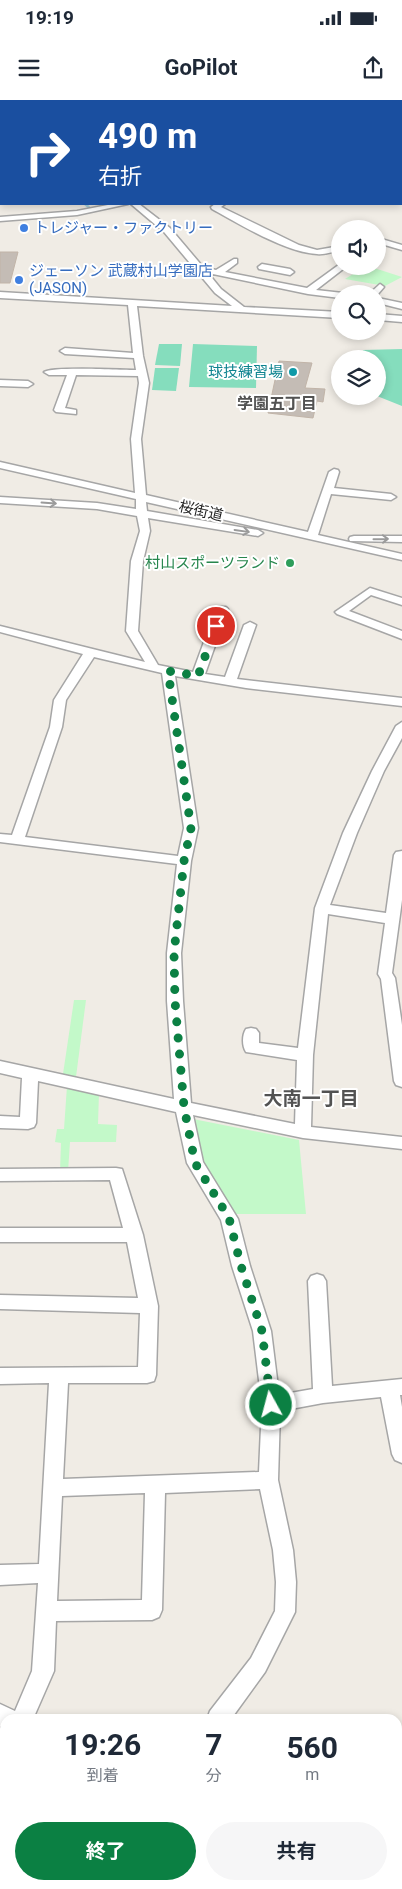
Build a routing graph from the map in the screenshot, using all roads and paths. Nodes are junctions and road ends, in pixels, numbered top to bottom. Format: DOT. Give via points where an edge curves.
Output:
graph roads {
  1 [pos="119,205"];
  2 [pos="136,205"];
  3 [pos="219,205"];
  4 [pos="0,219"];
  5 [pos="386,240"];
  6 [pos="402,248"];
  7 [pos="331,250"];
  8 [pos="234,261"];
  9 [pos="199,269"];
  10 [pos="290,272"];
  11 [pos="217,273"];
  12 [pos="331,275"];
  13 [pos="246,278"];
  14 [pos="308,291"];
  15 [pos="331,294"];
  16 [pos="0,295"];
  17 [pos="132,303"];
  18 [pos="386,303"];
  19 [pos="402,306"];
  20 [pos="241,309"];
  21 [pos="331,314"];
  22 [pos="386,318"];
  23 [pos="402,319"];
  24 [pos="65,351"];
  25 [pos="138,356"];
  26 [pos="73,371"];
  27 [pos="49,372"];
  28 [pos="142,373"];
  29 [pos="0,384"];
  30 [pos="28,384"];
  31 [pos="73,412"];
  32 [pos="0,465"];
  33 [pos="334,472"];
  34 [pos="328,491"];
  35 [pos="141,497"];
  36 [pos="391,497"];
  37 [pos="0,500"];
  38 [pos="142,514"];
  39 [pos="297,533"];
  40 [pos="312,536"];
  41 [pos="324,539"];
  42 [pos="402,539"];
  43 [pos="402,557"];
  44 [pos="402,602"];
  45 [pos="222,609"];
  46 [pos="250,625"];
  47 [pos="0,629"];
  48 [pos="402,635"];
  49 [pos="91,652"];
  50 [pos="161,670"];
  51 [pos="198,676"];
  52 [pos="230,681"];
  53 [pos="402,702"];
  54 [pos="402,726"];
  55 [pos="0,838"];
  56 [pos="17,840"];
  57 [pos="401,855"];
  58 [pos="184,861"];
  59 [pos="322,908"];
  60 [pos="391,919"];
  61 [pos="395,978"];
  62 [pos="398,1031"];
  63 [pos="251,1033"];
  64 [pos="305,1055"];
  65 [pos="0,1067"];
  66 [pos="30,1074"];
  67 [pos="402,1081"];
  68 [pos="184,1107"];
  69 [pos="0,1122"];
  70 [pos="303,1132"];
  71 [pos="402,1143"];
  72 [pos="0,1175"];
  73 [pos="0,1235"];
  74 [pos="134,1235"];
  75 [pos="317,1281"];
  76 [pos="0,1302"];
  77 [pos="149,1306"];
  78 [pos="0,1376"];
  79 [pos="59,1376"];
  80 [pos="395,1388"];
  81 [pos="323,1395"];
  82 [pos="271,1405"];
  83 [pos="402,1454"];
  84 [pos="268,1480"];
  85 [pos="155,1484"];
  86 [pos="54,1488"];
  87 [pos="48,1573"];
  88 [pos="0,1575"];
  89 [pos="48,1611"];
  90 [pos="24,1714"];
  91 [pos="222,1714"];
  1 -- 4 [label="street" via="77,213"];
  2 -- 9 [label="street" via="167,230"];
  3 -- 7 [label="street" via="215,207 301,248 316,252"];
  5 -- 6 [label="street"];
  8 -- 11 [label="street"];
  9 -- 11 [label="street"];
  9 -- 20 [label="street" via="218,291"];
  10 -- 13 [label="street" via="265,265"];
  11 -- 13 [label="street"];
  12 -- 14 [label="street"];
  13 -- 14 [label="street"];
  14 -- 15 [label="street"];
  16 -- 17 [label="street"];
  17 -- 20 [label="street"];
  17 -- 25 [label="street"];
  18 -- 19 [label="street"];
  20 -- 21 [label="street"];
  22 -- 23 [label="street"];
  24 -- 25 [label="street" via="77,348"];
  25 -- 28 [label="street"];
  26 -- 27 [label="street"];
  26 -- 28 [label="street"];
  26 -- 31 [label="street" via="59,410"];
  28 -- 35 [label="street" via="144,383 136,439"];
  29 -- 30 [label="street"];
  32 -- 35 [label="street, 桜街道"];
  33 -- 34 [label="street"];
  34 -- 36 [label="street"];
  34 -- 40 [label="street"];
  35 -- 38 [label="street"];
  35 -- 39 [label="street, 桜街道"];
  37 -- 38 [label="street, one-way" via="97,506"];
  38 -- 39 [label="street, one-way" via="262,534"];
  38 -- 50 [label="street" via="145,531 136,561 132,631"];
  39 -- 40 [label="street, 桜街道"];
  40 -- 41 [label="street, 桜街道"];
  41 -- 42 [label="street, one-way"];
  41 -- 43 [label="street, 桜街道"];
  44 -- 48 [label="street" via="370,591 341,612"];
  45 -- 51 [label="street"];
  46 -- 52 [label="street"];
  47 -- 49 [label="street"];
  49 -- 50 [label="street"];
  49 -- 56 [label="street" via="60,700 56,727"];
  50 -- 51 [label="street"];
  50 -- 58 [label="street" via="191,828"];
  51 -- 52 [label="street"];
  52 -- 53 [label="street"];
  54 -- 59 [label="street" via="350,833"];
  55 -- 56 [label="street"];
  56 -- 58 [label="street"];
  57 -- 60 [label="street"];
  58 -- 68 [label="street" via="174,953"];
  59 -- 60 [label="street"];
  59 -- 64 [label="street"];
  60 -- 61 [label="street" via="385,974"];
  61 -- 62 [label="street"];
  62 -- 67 [label="street"];
  63 -- 64 [label="street" via="251,1048"];
  64 -- 70 [label="street"];
  65 -- 66 [label="street"];
  66 -- 68 [label="street"];
  66 -- 69 [label="street" via="28,1123"];
  68 -- 70 [label="street"];
  68 -- 82 [label="street" via="195,1163 229,1218 262,1331"];
  70 -- 71 [label="street"];
  72 -- 74 [label="street" via="116,1174"];
  73 -- 74 [label="street"];
  74 -- 77 [label="street"];
  75 -- 81 [label="street"];
  76 -- 77 [label="street"];
  77 -- 79 [label="street" via="147,1375"];
  78 -- 79 [label="street"];
  79 -- 86 [label="street"];
  80 -- 81 [label="street"];
  80 -- 83 [label="street"];
  81 -- 82 [label="street"];
  82 -- 84 [label="street"];
  84 -- 85 [label="street"];
  84 -- 91 [label="street" via="283,1550 285,1612 258,1665"];
  85 -- 86 [label="street"];
  85 -- 89 [label="street" via="152,1610"];
  86 -- 87 [label="street"];
  87 -- 88 [label="street"];
  87 -- 89 [label="street"];
  89 -- 90 [label="street" via="43,1671"];
}
